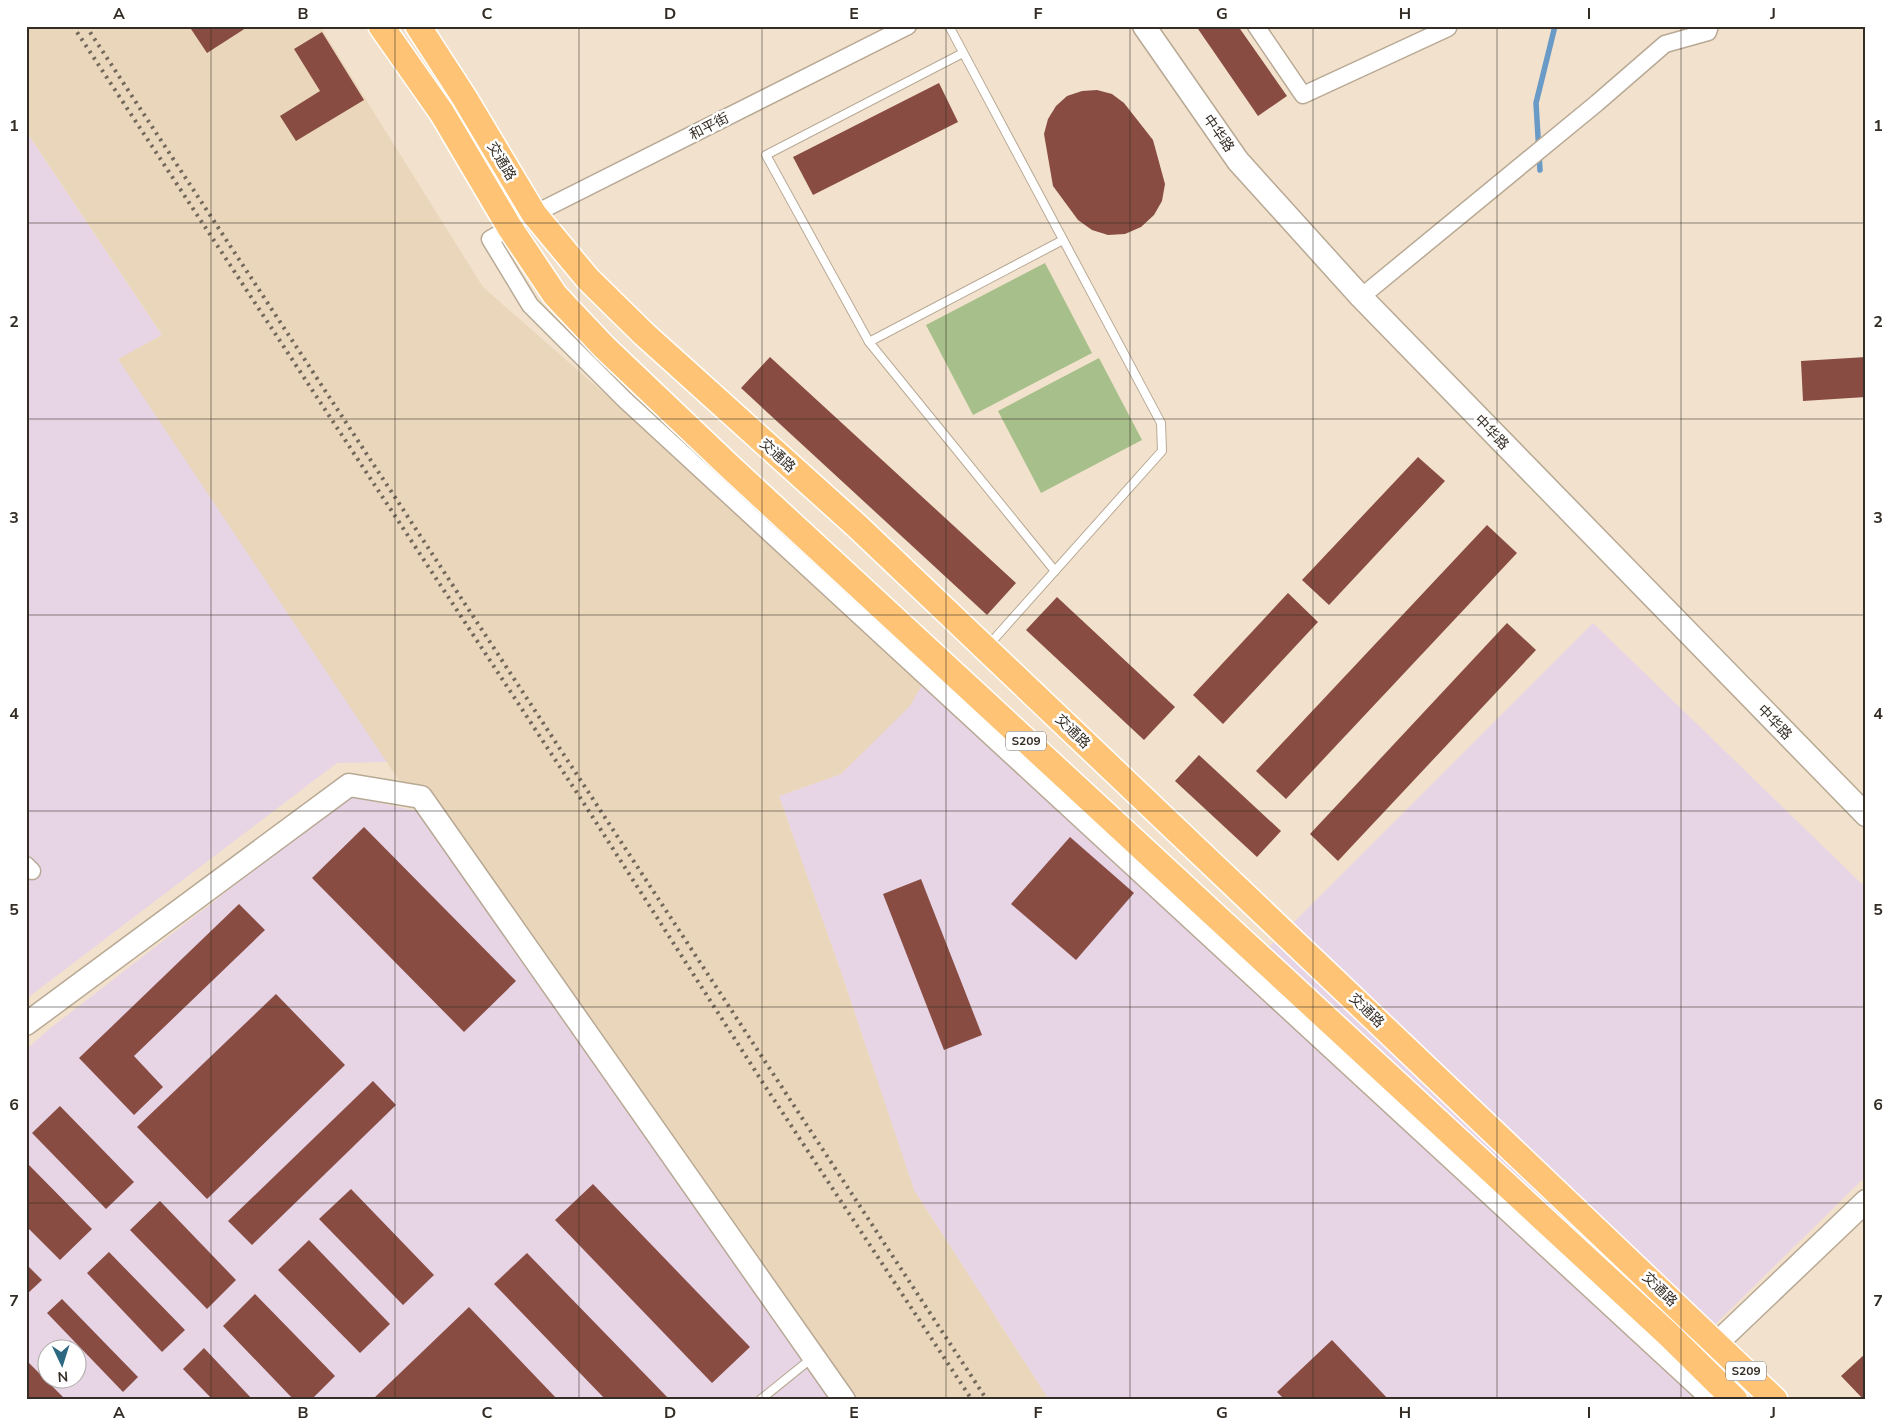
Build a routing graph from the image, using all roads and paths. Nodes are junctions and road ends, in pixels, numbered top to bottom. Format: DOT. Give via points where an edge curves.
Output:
graph roads {
  1 [pos="381,26"];
  2 [pos="418,26"];
  3 [pos="908,26"];
  4 [pos="949,26"];
  5 [pos="1144,26"];
  6 [pos="1256,26"];
  7 [pos="1447,26"];
  8 [pos="1710,26"];
  9 [pos="963,53"];
  10 [pos="534,214"];
  11 [pos="500,233"];
  12 [pos="1063,240"];
  13 [pos="1361,297"];
  14 [pos="869,342"];
  15 [pos="1055,571"];
  16 [pos="986,648"];
  17 [pos="1866,815"];
  18 [pos="26,1024"];
  19 [pos="1866,1201"];
  20 [pos="1716,1343"];
  21 [pos="813,1357"];
  22 [pos="1698,1363"];
  23 [pos="760,1400"];
  24 [pos="844,1400"];
  25 [pos="1710,1400"];
  26 [pos="1736,1400"];
  27 [pos="1775,1400"];
  1 -- 11 [label="main road, 交通路 / S209" via="442,113"];
  2 -- 10 [label="main road, 交通路 / S209"];
  3 -- 10 [label="street, 和平街"];
  4 -- 9 [label="lane"];
  5 -- 13 [label="street, 中华路" via="1238,160"];
  6 -- 7 [label="street" via="1303,95"];
  8 -- 13 [label="street" via="1708,32 1665,44"];
  9 -- 12 [label="lane"];
  9 -- 14 [label="lane" via="766,155"];
  10 -- 11 [label="street, 和平街"];
  10 -- 16 [label="main road, 交通路 / S209" via="588,279 644,334 857,526"];
  11 -- 22 [label="main road, 交通路 / S209" via="604,347 714,452"];
  11 -- 25 [label="street" via="530,305 625,400"];
  12 -- 14 [label="lane"];
  12 -- 15 [label="lane" via="1161,423 1162,451"];
  13 -- 17 [label="street, 中华路"];
  14 -- 15 [label="lane"];
  15 -- 16 [label="lane"];
  16 -- 20 [label="main road, 交通路 / S209"];
  18 -- 21 [label="street" via="349,785 421,797"];
  19 -- 20 [label="street"];
  20 -- 22 [label="street"];
  20 -- 27 [label="main road, 交通路 / S209"];
  21 -- 23 [label="lane"];
  21 -- 24 [label="street"];
  22 -- 26 [label="main road, 交通路 / S209"];
}
